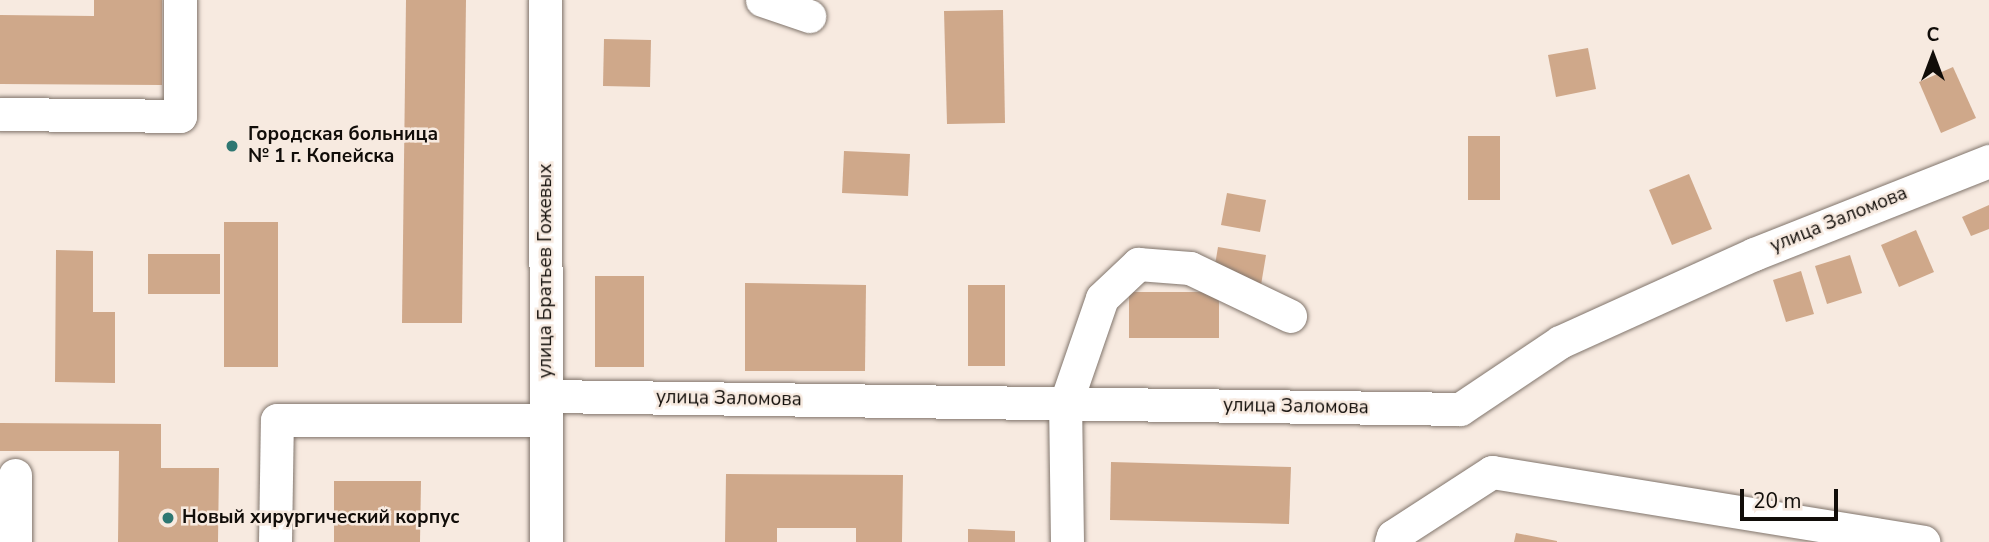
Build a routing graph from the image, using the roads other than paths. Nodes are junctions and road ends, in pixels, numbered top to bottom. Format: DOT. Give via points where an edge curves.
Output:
graph roads {
  1 [pos="180,0"];
  2 [pos="545,0"];
  3 [pos="762,0"];
  4 [pos="809,16"];
  5 [pos="0,114"];
  6 [pos="1989,161"];
  7 [pos="1290,316"];
  8 [pos="1065,405"];
  9 [pos="546,408"];
  10 [pos="15,475"];
  11 [pos="15,542"];
  12 [pos="275,542"];
  13 [pos="547,542"];
  14 [pos="1067,542"];
  15 [pos="1391,542"];
  16 [pos="1923,542"];
  1 -- 5 [label="street" via="180,116"];
  2 -- 9 [label="street, улица Братьев Гожевых"];
  3 -- 4 [label="street"];
  6 -- 8 [label="street, улица Заломова" via="1754,254 1560,342 1460,409"];
  7 -- 8 [label="street" via="1190,268 1138,264 1102,298"];
  8 -- 9 [label="street, улица Заломова"];
  8 -- 14 [label="street"];
  9 -- 12 [label="street, улица Заломова" via="276,420"];
  9 -- 13 [label="street, улица Братьев Гожевых"];
  10 -- 11 [label="street"];
  15 -- 16 [label="street" via="1393,536 1492,472"];
}
